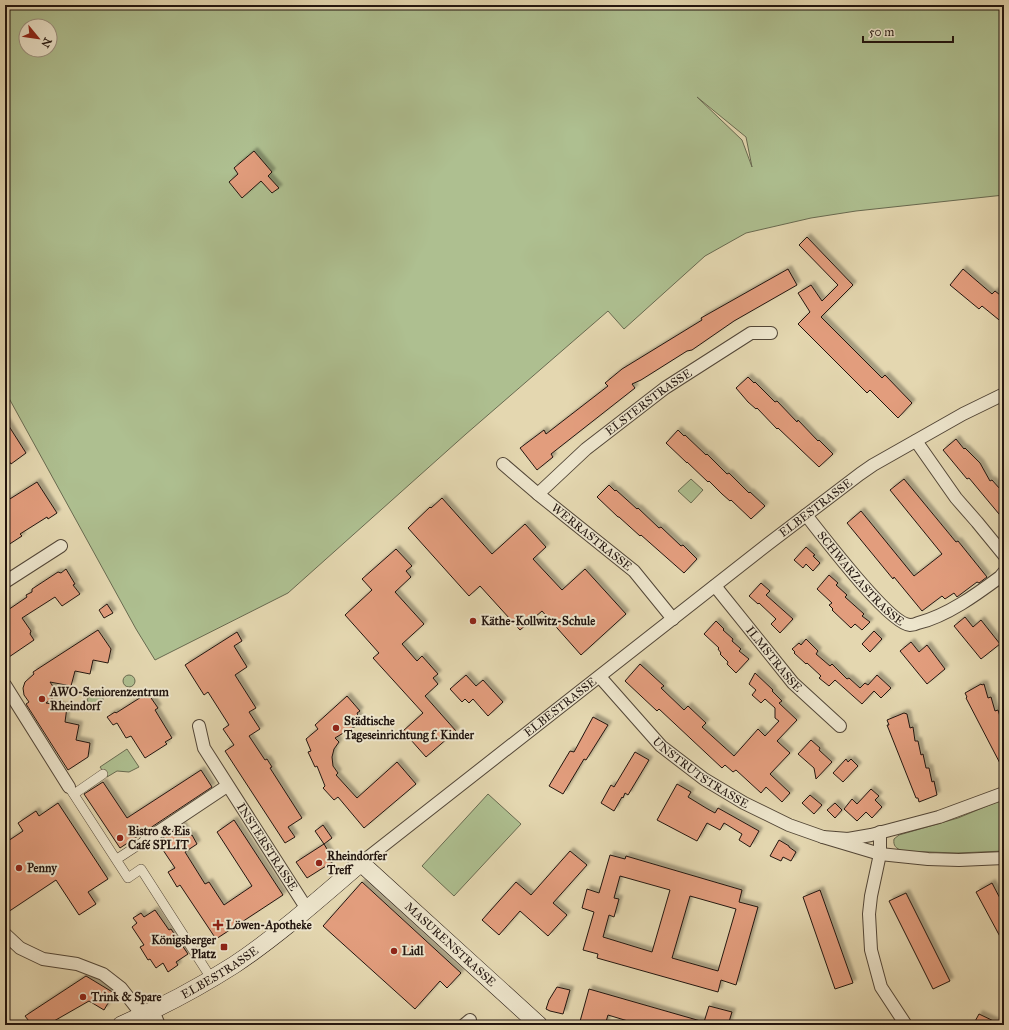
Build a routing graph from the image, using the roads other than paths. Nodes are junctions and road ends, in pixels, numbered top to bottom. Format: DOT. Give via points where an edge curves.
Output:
graph roads {
  1 [pos="771,332"];
  2 [pos="1004,394"];
  3 [pos="916,441"];
  4 [pos="503,464"];
  5 [pos="538,494"];
  6 [pos="806,515"];
  7 [pos="61,546"];
  8 [pos="1004,555"];
  9 [pos="1004,572"];
  10 [pos="5,582"];
  11 [pos="715,586"];
  12 [pos="673,619"];
  13 [pos="600,677"];
  14 [pos="5,685"];
  15 [pos="199,726"];
  16 [pos="840,726"];
  17 [pos="103,774"];
  18 [pos="227,786"];
  19 [pos="72,791"];
  20 [pos="1004,793"];
  21 [pos="880,832"];
  22 [pos="823,837"];
  23 [pos="146,840"];
  24 [pos="880,854"];
  25 [pos="1004,858"];
  26 [pos="117,859"];
  27 [pos="361,863"];
  28 [pos="307,909"];
  29 [pos="5,934"];
  30 [pos="211,978"];
  31 [pos="152,1017"];
  32 [pos="121,1025"];
  33 [pos="539,1025"];
  34 [pos="906,1025"];
  1 -- 5 [label="street, ELSTERSTRASSE" via="751,333 665,388 586,449"];
  2 -- 3 [label="street, ELBESTRASSE"];
  3 -- 6 [label="street, ELBESTRASSE" via="873,465"];
  3 -- 8 [label="street" via="956,498"];
  4 -- 5 [label="street, WERRASTRASSE"];
  5 -- 12 [label="street, WERRASTRASSE" via="634,571"];
  6 -- 9 [label="street, SCHWARZASTRASSE" via="878,602 900,622 910,625 937,616 964,602"];
  6 -- 11 [label="street, ELBESTRASSE"];
  7 -- 10 [label="street"];
  11 -- 12 [label="street, ELBESTRASSE"];
  11 -- 16 [label="street, ILMSTRASSE" via="793,683"];
  12 -- 13 [label="street, ELBESTRASSE"];
  13 -- 22 [label="street, UNSTRUTSTRASSE" via="661,746 704,779 782,822"];
  13 -- 27 [label="street, ELBESTRASSE"];
  14 -- 19 [label="street"];
  15 -- 18 [label="street, INSTERSTRASSE" via="204,748"];
  17 -- 19 [label="street"];
  18 -- 23 [label="street"];
  18 -- 28 [label="street, INSTERSTRASSE"];
  19 -- 26 [label="street"];
  20 -- 21 [label="street, UNSTRUTSTRASSE" via="939,817"];
  21 -- 22 [label="street, UNSTRUTSTRASSE" via="848,839"];
  21 -- 24 [label="street"];
  22 -- 24 [label="street, UNSTRUTSTRASSE"];
  23 -- 26 [label="street"];
  24 -- 25 [label="street, UNSTRUTSTRASSE" via="928,859"];
  24 -- 34 [label="street" via="871,896 871,950 881,986"];
  26 -- 30 [label="street" via="128,878 141,869"];
  27 -- 28 [label="main road, ELBESTRASSE"];
  27 -- 33 [label="main road, MASURENSTRASSE"];
  28 -- 30 [label="main road, ELBESTRASSE" via="235,964"];
  29 -- 31 [label="street" via="20,948 43,959 77,964 103,974"];
  30 -- 31 [label="main road, ELBESTRASSE"];
  31 -- 32 [label="main road, ELBESTRASSE"];
}
